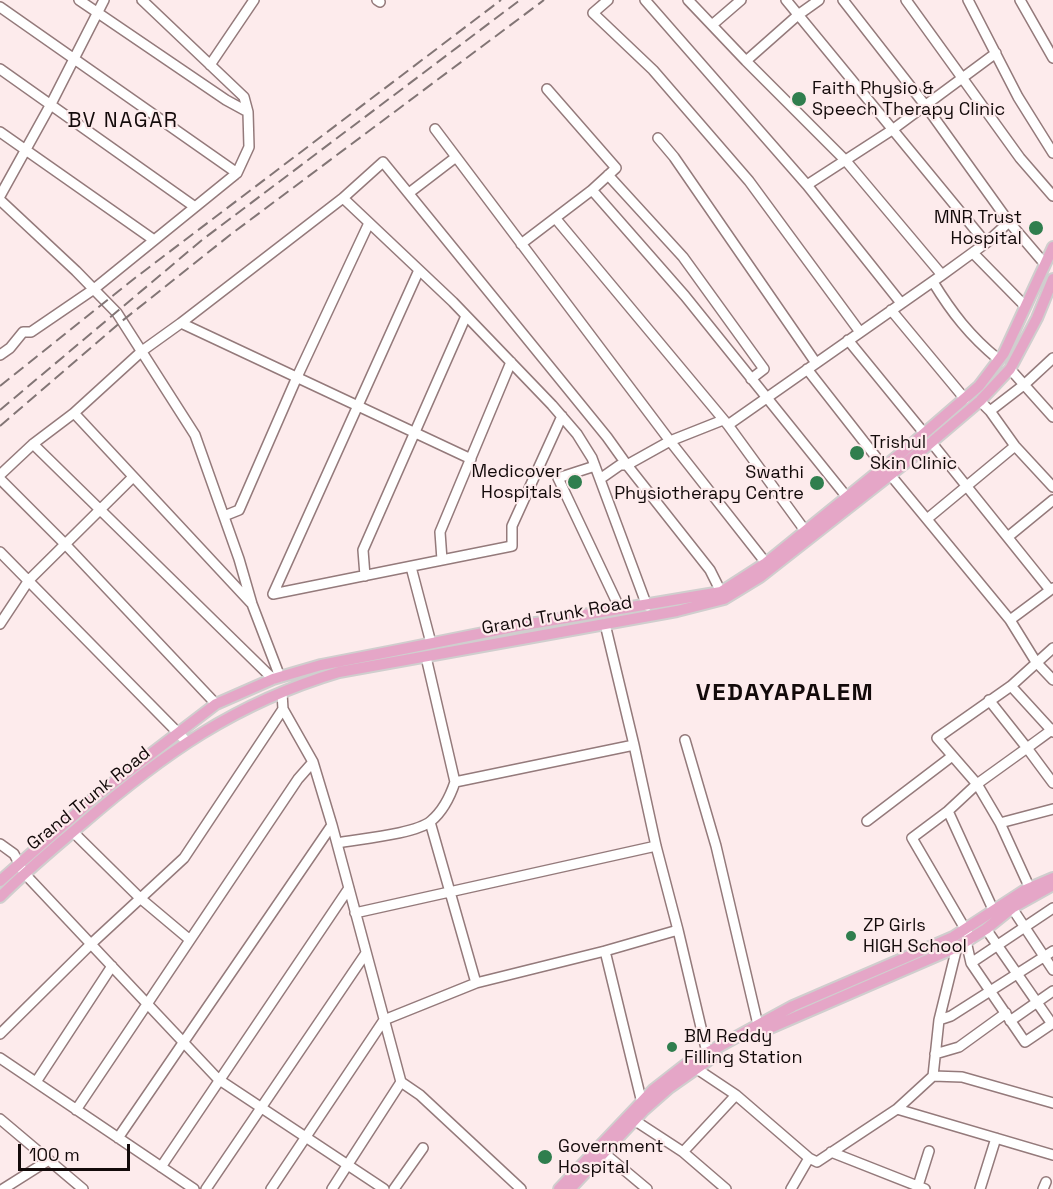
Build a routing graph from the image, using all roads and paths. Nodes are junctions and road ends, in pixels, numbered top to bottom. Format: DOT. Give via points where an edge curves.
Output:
graph roads {
  1 [pos="80,0"];
  2 [pos="105,0"];
  3 [pos="143,0"];
  4 [pos="254,0"];
  5 [pos="608,0"];
  6 [pos="645,0"];
  7 [pos="688,0"];
  8 [pos="741,0"];
  9 [pos="786,0"];
  10 [pos="819,0"];
  11 [pos="843,0"];
  12 [pos="906,0"];
  13 [pos="968,0"];
  14 [pos="1020,0"];
  15 [pos="0,7"];
  16 [pos="98,12"];
  17 [pos="798,15"];
  18 [pos="712,25"];
  19 [pos="996,53"];
  20 [pos="1053,58"];
  21 [pos="74,59"];
  22 [pos="746,61"];
  23 [pos="210,64"];
  24 [pos="0,69"];
  25 [pos="962,77"];
  26 [pos="547,89"];
  27 [pos="51,104"];
  28 [pos="925,105"];
  29 [pos="248,112"];
  30 [pos="435,129"];
  31 [pos="892,130"];
  32 [pos="0,132"];
  33 [pos="658,138"];
  34 [pos="26,149"];
  35 [pos="1053,153"];
  36 [pos="456,157"];
  37 [pos="846,160"];
  38 [pos="237,173"];
  39 [pos="608,175"];
  40 [pos="807,185"];
  41 [pos="592,190"];
  42 [pos="409,193"];
  43 [pos="1053,196"];
  44 [pos="0,198"];
  45 [pos="343,198"];
  46 [pos="195,207"];
  47 [pos="556,219"];
  48 [pos="1010,222"];
  49 [pos="369,223"];
  50 [pos="154,240"];
  51 [pos="986,243"];
  52 [pos="521,244"];
  53 [pos="1053,247"];
  54 [pos="973,253"];
  55 [pos="1044,263"];
  56 [pos="419,270"];
  57 [pos="942,276"];
  58 [pos="1053,279"];
  59 [pos="933,282"];
  60 [pos="94,289"];
  61 [pos="902,303"];
  62 [pos="1025,306"];
  63 [pos="891,310"];
  64 [pos="466,316"];
  65 [pos="181,323"];
  66 [pos="860,332"];
  67 [pos="848,340"];
  68 [pos="142,351"];
  69 [pos="0,355"];
  70 [pos="1053,358"];
  71 [pos="998,359"];
  72 [pos="511,362"];
  73 [pos="816,363"];
  74 [pos="807,369"];
  75 [pos="1010,369"];
  76 [pos="297,377"];
  77 [pos="751,379"];
  78 [pos="1024,384"];
  79 [pos="767,398"];
  80 [pos="965,399"];
  81 [pos="980,401"];
  82 [pos="357,405"];
  83 [pos="990,411"];
  84 [pos="74,413"];
  85 [pos="562,416"];
  86 [pos="1053,417"];
  87 [pos="726,422"];
  88 [pos="414,432"];
  89 [pos="928,437"];
  90 [pos="670,441"];
  91 [pos="33,444"];
  92 [pos="1015,446"];
  93 [pos="471,459"];
  94 [pos="627,465"];
  95 [pos="595,466"];
  96 [pos="887,470"];
  97 [pos="0,477"];
  98 [pos="133,477"];
  99 [pos="600,479"];
  100 [pos="967,486"];
  101 [pos="1053,487"];
  102 [pos="846,496"];
  103 [pos="1053,500"];
  104 [pos="101,509"];
  105 [pos="224,516"];
  106 [pos="927,519"];
  107 [pos="807,534"];
  108 [pos="1009,536"];
  109 [pos="65,544"];
  110 [pos="0,552"];
  111 [pos="442,560"];
  112 [pos="766,563"];
  113 [pos="411,567"];
  114 [pos="365,576"];
  115 [pos="28,580"];
  116 [pos="1052,589"];
  117 [pos="721,592"];
  118 [pos="252,604"];
  119 [pos="647,606"];
  120 [pos="620,609"];
  121 [pos="1,620"];
  122 [pos="1010,620"];
  123 [pos="604,624"];
  124 [pos="435,643"];
  125 [pos="413,647"];
  126 [pos="1053,648"];
  127 [pos="442,654"];
  128 [pos="421,658"];
  129 [pos="1036,662"];
  130 [pos="293,673"];
  131 [pos="277,678"];
  132 [pos="1053,680"];
  133 [pos="298,685"];
  134 [pos="1011,686"];
  135 [pos="250,689"];
  136 [pos="282,693"];
  137 [pos="989,700"];
  138 [pos="256,703"];
  139 [pos="216,704"];
  140 [pos="283,709"];
  141 [pos="1053,730"];
  142 [pos="178,732"];
  143 [pos="685,740"];
  144 [pos="188,742"];
  145 [pos="634,745"];
  146 [pos="1027,748"];
  147 [pos="951,757"];
  148 [pos="313,762"];
  149 [pos="455,782"];
  150 [pos="1053,783"];
  151 [pos="976,784"];
  152 [pos="1053,809"];
  153 [pos="948,811"];
  154 [pos="867,821"];
  155 [pos="430,822"];
  156 [pos="1000,823"];
  157 [pos="332,825"];
  158 [pos="73,832"];
  159 [pos="337,843"];
  160 [pos="0,844"];
  161 [pos="656,846"];
  162 [pos="22,868"];
  163 [pos="1053,878"];
  164 [pos="0,881"];
  165 [pos="1053,886"];
  166 [pos="349,888"];
  167 [pos="450,892"];
  168 [pos="1032,892"];
  169 [pos="0,897"];
  170 [pos="140,898"];
  171 [pos="1012,908"];
  172 [pos="1053,908"];
  173 [pos="355,913"];
  174 [pos="995,915"];
  175 [pos="1026,927"];
  176 [pos="986,929"];
  177 [pos="678,930"];
  178 [pos="965,939"];
  179 [pos="190,940"];
  180 [pos="91,944"];
  181 [pos="998,945"];
  182 [pos="605,951"];
  183 [pos="1053,951"];
  184 [pos="366,953"];
  185 [pos="1044,956"];
  186 [pos="971,963"];
  187 [pos="112,966"];
  188 [pos="1053,970"];
  189 [pos="1018,973"];
  190 [pos="477,983"];
  191 [pos="991,991"];
  192 [pos="1053,991"];
  193 [pos="146,1002"];
  194 [pos="1037,1002"];
  195 [pos="1008,1017"];
  196 [pos="384,1020"];
  197 [pos="939,1020"];
  198 [pos="1053,1024"];
  199 [pos="759,1028"];
  200 [pos="0,1035"];
  201 [pos="184,1041"];
  202 [pos="935,1054"];
  203 [pos="708,1056"];
  204 [pos="0,1058"];
  205 [pos="697,1070"];
  206 [pos="933,1076"];
  207 [pos="218,1079"];
  208 [pos="36,1082"];
  209 [pos="401,1082"];
  210 [pos="736,1095"];
  211 [pos="1053,1102"];
  212 [pos="643,1106"];
  213 [pos="262,1108"];
  214 [pos="897,1109"];
  215 [pos="76,1110"];
  216 [pos="0,1119"];
  217 [pos="634,1120"];
  218 [pos="306,1137"];
  219 [pos="118,1138"];
  220 [pos="996,1138"];
  221 [pos="423,1148"];
  222 [pos="929,1151"];
  223 [pos="683,1152"];
  224 [pos="831,1152"];
  225 [pos="604,1153"];
  226 [pos="1053,1155"];
  227 [pos="809,1158"];
  228 [pos="49,1160"];
  229 [pos="348,1165"];
  230 [pos="160,1167"];
  231 [pos="920,1188"];
  232 [pos="3,1189"];
  233 [pos="83,1189"];
  234 [pos="194,1189"];
  235 [pos="206,1189"];
  236 [pos="270,1189"];
  237 [pos="332,1189"];
  238 [pos="384,1189"];
  239 [pos="394,1189"];
  240 [pos="521,1189"];
  241 [pos="559,1189"];
  242 [pos="570,1189"];
  243 [pos="647,1189"];
  244 [pos="726,1189"];
  245 [pos="790,1189"];
  246 [pos="980,1189"];
  1 -- 16 [label="street"];
  2 -- 16 [label="street"];
  3 -- 23 [label="street"];
  4 -- 23 [label="street"];
  5 -- 66 [label="street" via="593,13 653,70 749,181"];
  6 -- 40 [label="street"];
  7 -- 18 [label="street"];
  8 -- 18 [label="street"];
  9 -- 17 [label="street"];
  10 -- 17 [label="street"];
  11 -- 28 [label="street"];
  12 -- 25 [label="street"];
  13 -- 19 [label="street"];
  14 -- 20 [label="street"];
  15 -- 21 [label="street"];
  16 -- 21 [label="street"];
  16 -- 29 [label="street"];
  17 -- 22 [label="street"];
  17 -- 31 [label="street"];
  18 -- 22 [label="street"];
  19 -- 25 [label="street"];
  19 -- 35 [label="street"];
  21 -- 27 [label="street"];
  21 -- 38 [label="street"];
  22 -- 37 [label="street"];
  23 -- 29 [label="street" via="244,97"];
  24 -- 27 [label="street"];
  25 -- 28 [label="street"];
  25 -- 43 [label="street" via="1020,158"];
  26 -- 39 [label="street" via="616,168"];
  27 -- 34 [label="street"];
  27 -- 46 [label="street"];
  28 -- 31 [label="street"];
  28 -- 48 [label="street"];
  29 -- 38 [label="street" via="249,147"];
  30 -- 36 [label="street"];
  31 -- 37 [label="street"];
  31 -- 51 [label="street"];
  32 -- 34 [label="street"];
  33 -- 73 [label="street"];
  34 -- 44 [label="street"];
  34 -- 50 [label="street"];
  36 -- 42 [label="street"];
  36 -- 52 [label="street"];
  37 -- 40 [label="street"];
  37 -- 57 [label="street"];
  38 -- 46 [label="street"];
  39 -- 41 [label="street"];
  39 -- 77 [label="street" via="683,256 764,369"];
  40 -- 61 [label="street"];
  41 -- 47 [label="street"];
  41 -- 77 [label="street" via="686,296"];
  42 -- 45 [label="street" via="383,162"];
  42 -- 94 [label="street"];
  44 -- 60 [label="street"];
  45 -- 49 [label="street"];
  45 -- 65 [label="street"];
  46 -- 50 [label="street"];
  47 -- 52 [label="street"];
  47 -- 87 [label="street"];
  48 -- 51 [label="street"];
  48 -- 55 [label="street"];
  49 -- 56 [label="street"];
  49 -- 76 [label="street"];
  50 -- 60 [label="street"];
  51 -- 54 [label="street"];
  52 -- 90 [label="street"];
  53 -- 55 [label="main road"];
  54 -- 57 [label="street"];
  54 -- 62 [label="street"];
  55 -- 62 [label="main road"];
  56 -- 64 [label="street"];
  56 -- 82 [label="street"];
  57 -- 59 [label="street"];
  58 -- 75 [label="main road"];
  59 -- 61 [label="street"];
  59 -- 71 [label="street" via="953,314"];
  60 -- 68 [label="street" via="117,313"];
  60 -- 69 [label="street" via="31,332 23,332"];
  61 -- 63 [label="street"];
  62 -- 71 [label="main road"];
  63 -- 66 [label="street"];
  63 -- 80 [label="street"];
  64 -- 72 [label="street"];
  64 -- 88 [label="street"];
  65 -- 68 [label="street"];
  65 -- 76 [label="street"];
  66 -- 67 [label="street"];
  67 -- 73 [label="street"];
  67 -- 89 [label="street"];
  68 -- 84 [label="street"];
  68 -- 105 [label="street" via="195,435"];
  70 -- 78 [label="street"];
  71 -- 80 [label="main road"];
  72 -- 85 [label="street"];
  72 -- 93 [label="street"];
  73 -- 74 [label="street"];
  74 -- 79 [label="street"];
  74 -- 96 [label="street"];
  75 -- 78 [label="street"];
  75 -- 81 [label="main road"];
  76 -- 82 [label="street"];
  76 -- 105 [label="street" via="239,510"];
  77 -- 79 [label="street"];
  78 -- 83 [label="street"];
  78 -- 86 [label="street"];
  79 -- 87 [label="street"];
  79 -- 102 [label="street"];
  80 -- 89 [label="main road"];
  81 -- 83 [label="street"];
  81 -- 89 [label="main road"];
  82 -- 88 [label="street"];
  82 -- 114 [label="street" via="273,594"];
  83 -- 92 [label="street"];
  84 -- 91 [label="street"];
  84 -- 98 [label="street"];
  85 -- 95 [label="street"];
  85 -- 111 [label="street" via="512,526 512,546"];
  87 -- 90 [label="street"];
  87 -- 107 [label="street"];
  88 -- 93 [label="street"];
  88 -- 114 [label="street" via="363,550"];
  89 -- 96 [label="main road"];
  89 -- 100 [label="street"];
  90 -- 94 [label="street"];
  90 -- 112 [label="street"];
  91 -- 97 [label="street"];
  91 -- 104 [label="street"];
  92 -- 100 [label="street"];
  92 -- 101 [label="street"];
  93 -- 111 [label="street" via="440,532"];
  94 -- 99 [label="street" via="620,465"];
  94 -- 117 [label="street" via="710,570"];
  95 -- 99 [label="street"];
  95 -- 120 [label="street" via="558,478"];
  96 -- 102 [label="main road"];
  96 -- 106 [label="street"];
  96 -- 107 [label="main road, Grand Trunk Road"];
  97 -- 109 [label="street"];
  98 -- 104 [label="street"];
  98 -- 118 [label="street"];
  99 -- 119 [label="street"];
  100 -- 106 [label="street"];
  100 -- 108 [label="street"];
  102 -- 107 [label="main road"];
  103 -- 108 [label="street"];
  104 -- 109 [label="street"];
  104 -- 131 [label="street"];
  105 -- 118 [label="street"];
  106 -- 122 [label="street"];
  107 -- 112 [label="main road"];
  107 -- 123 [label="main road, Grand Trunk Road" via="760,577 724,599"];
  108 -- 116 [label="street"];
  109 -- 115 [label="street"];
  109 -- 139 [label="street"];
  110 -- 115 [label="street"];
  111 -- 113 [label="street"];
  112 -- 117 [label="main road"];
  113 -- 114 [label="street"];
  113 -- 124 [label="street"];
  115 -- 121 [label="street"];
  115 -- 142 [label="street"];
  116 -- 122 [label="street"];
  117 -- 119 [label="main road"];
  118 -- 131 [label="street"];
  119 -- 120 [label="main road"];
  120 -- 124 [label="main road"];
  122 -- 129 [label="street"];
  123 -- 127 [label="main road, Grand Trunk Road"];
  123 -- 145 [label="street"];
  124 -- 125 [label="main road"];
  124 -- 127 [label="main road"];
  125 -- 128 [label="main road"];
  125 -- 130 [label="main road"];
  126 -- 129 [label="street"];
  127 -- 128 [label="main road, Grand Trunk Road"];
  128 -- 133 [label="main road, Grand Trunk Road" via="339,672"];
  128 -- 149 [label="street"];
  129 -- 132 [label="street"];
  129 -- 134 [label="street"];
  130 -- 131 [label="main road"];
  130 -- 133 [label="main road"];
  131 -- 135 [label="main road"];
  133 -- 136 [label="main road, Grand Trunk Road"];
  134 -- 137 [label="street"];
  134 -- 141 [label="street"];
  135 -- 138 [label="main road"];
  135 -- 139 [label="main road"];
  136 -- 138 [label="main road, Grand Trunk Road"];
  136 -- 140 [label="street"];
  137 -- 146 [label="street"];
  137 -- 147 [label="street" via="937,738"];
  138 -- 144 [label="main road, Grand Trunk Road"];
  139 -- 142 [label="main road"];
  140 -- 148 [label="street"];
  140 -- 170 [label="street" via="184,858"];
  141 -- 146 [label="street"];
  142 -- 144 [label="street"];
  142 -- 162 [label="main road" via="96,796"];
  143 -- 199 [label="street" via="716,846"];
  144 -- 158 [label="main road, Grand Trunk Road" via="135,779"];
  145 -- 149 [label="street"];
  145 -- 161 [label="street"];
  146 -- 150 [label="street"];
  146 -- 151 [label="street"];
  147 -- 151 [label="street"];
  147 -- 154 [label="street"];
  148 -- 157 [label="street"];
  148 -- 179 [label="street"];
  149 -- 155 [label="street" via="449,800"];
  151 -- 153 [label="street"];
  151 -- 156 [label="street"];
  152 -- 156 [label="street"];
  153 -- 174 [label="street"];
  153 -- 178 [label="street" via="912,838"];
  155 -- 159 [label="street" via="412,830"];
  155 -- 167 [label="street"];
  156 -- 168 [label="street"];
  157 -- 159 [label="street"];
  157 -- 201 [label="street"];
  158 -- 162 [label="main road, Grand Trunk Road"];
  158 -- 170 [label="street"];
  159 -- 166 [label="street"];
  160 -- 162 [label="street" via="14,854"];
  161 -- 167 [label="street"];
  161 -- 177 [label="street"];
  162 -- 164 [label="main road"];
  162 -- 169 [label="main road, Grand Trunk Road"];
  162 -- 180 [label="street"];
  163 -- 168 [label="main road"];
  165 -- 168 [label="main road"];
  166 -- 173 [label="street"];
  166 -- 207 [label="street"];
  167 -- 173 [label="street"];
  167 -- 190 [label="street"];
  168 -- 171 [label="main road"];
  168 -- 174 [label="main road"];
  170 -- 179 [label="street"];
  170 -- 180 [label="street"];
  171 -- 174 [label="main road"];
  171 -- 175 [label="street"];
  172 -- 175 [label="street"];
  173 -- 184 [label="street"];
  174 -- 176 [label="main road"];
  174 -- 178 [label="main road"];
  175 -- 181 [label="street"];
  175 -- 185 [label="street"];
  176 -- 178 [label="main road"];
  176 -- 181 [label="street"];
  177 -- 182 [label="street"];
  177 -- 203 [label="street"];
  178 -- 186 [label="street"];
  178 -- 197 [label="street"];
  178 -- 199 [label="main road"];
  178 -- 199 [label="main road" via="953,937 793,1006"];
  179 -- 193 [label="street"];
  180 -- 187 [label="street"];
  180 -- 200 [label="street"];
  181 -- 186 [label="street"];
  181 -- 189 [label="street"];
  182 -- 190 [label="street"];
  182 -- 212 [label="street"];
  183 -- 185 [label="street"];
  184 -- 196 [label="street"];
  184 -- 213 [label="street"];
  185 -- 188 [label="street"];
  185 -- 189 [label="street"];
  186 -- 191 [label="street"];
  187 -- 193 [label="street"];
  187 -- 208 [label="street"];
  189 -- 191 [label="street"];
  189 -- 194 [label="street"];
  190 -- 196 [label="street"];
  191 -- 195 [label="street"];
  191 -- 197 [label="street"];
  192 -- 194 [label="street"];
  193 -- 201 [label="street"];
  193 -- 215 [label="street"];
  194 -- 195 [label="street"];
  194 -- 198 [label="street"];
  195 -- 198 [label="street" via="1025,1042"];
  195 -- 202 [label="street" via="959,1047"];
  196 -- 209 [label="street"];
  196 -- 218 [label="street"];
  197 -- 202 [label="street"];
  199 -- 203 [label="main road"];
  201 -- 207 [label="street"];
  201 -- 219 [label="street"];
  202 -- 206 [label="street"];
  203 -- 205 [label="main road"];
  203 -- 212 [label="main road" via="685,1065"];
  204 -- 208 [label="street"];
  205 -- 210 [label="street"];
  205 -- 212 [label="main road"];
  206 -- 211 [label="street" via="962,1077"];
  206 -- 214 [label="street"];
  207 -- 213 [label="street"];
  207 -- 230 [label="street"];
  208 -- 215 [label="street"];
  209 -- 229 [label="street"];
  209 -- 240 [label="street"];
  210 -- 223 [label="street"];
  210 -- 227 [label="street"];
  212 -- 217 [label="main road"];
  212 -- 241 [label="main road"];
  213 -- 218 [label="street"];
  213 -- 235 [label="street"];
  214 -- 220 [label="street"];
  214 -- 224 [label="street"];
  215 -- 219 [label="street"];
  216 -- 228 [label="street"];
  217 -- 223 [label="street"];
  217 -- 225 [label="main road"];
  218 -- 229 [label="street"];
  218 -- 236 [label="street"];
  219 -- 230 [label="street"];
  220 -- 226 [label="street"];
  220 -- 246 [label="street"];
  221 -- 239 [label="street"];
  222 -- 231 [label="street"];
  223 -- 244 [label="street"];
  224 -- 227 [label="street" via="817,1162"];
  224 -- 231 [label="street"];
  225 -- 242 [label="main road"];
  225 -- 243 [label="street"];
  227 -- 245 [label="street"];
  228 -- 232 [label="street"];
  228 -- 233 [label="street"];
  229 -- 237 [label="street"];
  229 -- 238 [label="street"];
  230 -- 234 [label="street"];
}
